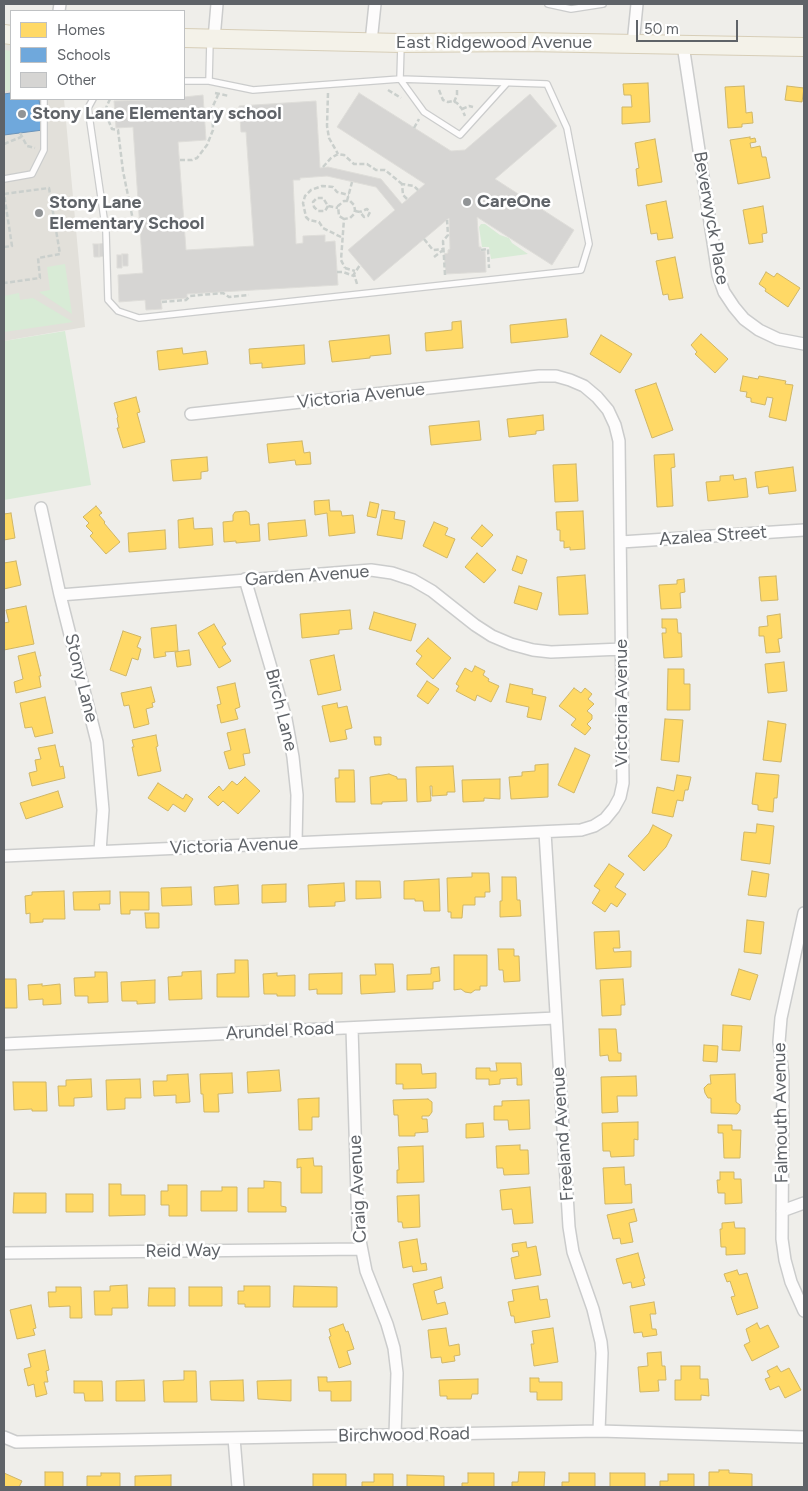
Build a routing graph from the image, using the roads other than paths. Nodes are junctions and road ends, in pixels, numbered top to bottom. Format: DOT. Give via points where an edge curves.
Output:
graph roads {
  1 [pos="217,4"];
  2 [pos="374,4"];
  3 [pos="548,4"];
  4 [pos="603,4"];
  5 [pos="637,4"];
  6 [pos="185,38"];
  7 [pos="212,39"];
  8 [pos="372,42"];
  9 [pos="401,42"];
  10 [pos="633,44"];
  11 [pos="683,45"];
  12 [pos="804,46"];
  13 [pos="400,79"];
  14 [pos="185,81"];
  15 [pos="209,81"];
  16 [pos="507,82"];
  17 [pos="44,100"];
  18 [pos="92,100"];
  19 [pos="4,179"];
  20 [pos="804,344"];
  21 [pos="191,414"];
  22 [pos="41,508"];
  23 [pos="804,530"];
  24 [pos="621,542"];
  25 [pos="244,579"];
  26 [pos="60,595"];
  27 [pos="622,649"];
  28 [pos="545,832"];
  29 [pos="296,843"];
  30 [pos="100,851"];
  31 [pos="4,856"];
  32 [pos="804,913"];
  33 [pos="802,933"];
  34 [pos="556,1018"];
  35 [pos="352,1028"];
  36 [pos="4,1044"];
  37 [pos="804,1203"];
  38 [pos="782,1211"];
  39 [pos="361,1249"];
  40 [pos="4,1253"];
  41 [pos="804,1311"];
  42 [pos="600,1432"];
  43 [pos="395,1435"];
  44 [pos="4,1437"];
  45 [pos="804,1437"];
  46 [pos="234,1438"];
  47 [pos="238,1487"];
  1 -- 7 [label="street"];
  2 -- 8 [label="street"];
  3 -- 4 [label="lane" via="571,9"];
  5 -- 10 [label="street"];
  6 -- 7 [label="main road, East Ridgewood Avenue"];
  7 -- 8 [label="main road, East Ridgewood Avenue"];
  7 -- 15 [label="lane"];
  8 -- 9 [label="main road, East Ridgewood Avenue"];
  9 -- 10 [label="main road, East Ridgewood Avenue"];
  9 -- 13 [label="lane"];
  10 -- 11 [label="main road, East Ridgewood Avenue"];
  11 -- 12 [label="main road, East Ridgewood Avenue"];
  11 -- 20 [label="street, Beverwyck Place" via="718,275 724,292 744,319 758,330 778,339"];
  13 -- 15 [label="lane" via="253,90"];
  13 -- 16 [label="lane"];
  13 -- 16 [label="lane" via="424,112 460,135"];
  14 -- 15 [label="lane"];
  16 -- 18 [label="lane" via="547,84 567,128 589,244 581,270 139,318 118,311 108,300 106,232 88,108"];
  17 -- 19 [label="lane" via="44,150 32,174"];
  21 -- 24 [label="street, Victoria Avenue" via="539,376 570,380 597,397 615,425 619,441"];
  22 -- 26 [label="street, Stony Lane"];
  23 -- 24 [label="street, Azalea Street"];
  24 -- 27 [label="street, Victoria Avenue"];
  25 -- 26 [label="street, Garden Avenue"];
  25 -- 27 [label="street, Garden Avenue" via="354,570 392,573 432,591 475,625 511,644 551,652"];
  25 -- 29 [label="street, Birch Lane" via="286,719 297,795"];
  26 -- 30 [label="street, Stony Lane" via="97,742 103,810"];
  27 -- 28 [label="street, Victoria Avenue" via="620,797 614,808 594,826"];
  28 -- 29 [label="street, Victoria Avenue"];
  28 -- 34 [label="street, Freeland Avenue"];
  29 -- 30 [label="street, Victoria Avenue"];
  30 -- 31 [label="street, Victoria Avenue"];
  32 -- 33 [label="street, Falmouth Avenue"];
  33 -- 38 [label="street, Falmouth Avenue" via="781,1018 779,1042 783,1076"];
  34 -- 35 [label="street, Arundel Road"];
  34 -- 42 [label="street, Freeland Avenue" via="569,1227 573,1252 593,1309 602,1354"];
  35 -- 36 [label="street, Arundel Road"];
  35 -- 39 [label="street, Craig Avenue"];
  37 -- 38 [label="street"];
  38 -- 41 [label="street, Falmouth Avenue" via="785,1260"];
  39 -- 40 [label="street, Reid Way"];
  39 -- 43 [label="street, Craig Avenue" via="394,1348 397,1372"];
  42 -- 43 [label="street, Birchwood Road"];
  42 -- 45 [label="street, Birchwood Road"];
  43 -- 46 [label="street, Birchwood Road"];
  44 -- 46 [label="street, Birchwood Road" via="16,1442"];
  46 -- 47 [label="street"];
}
